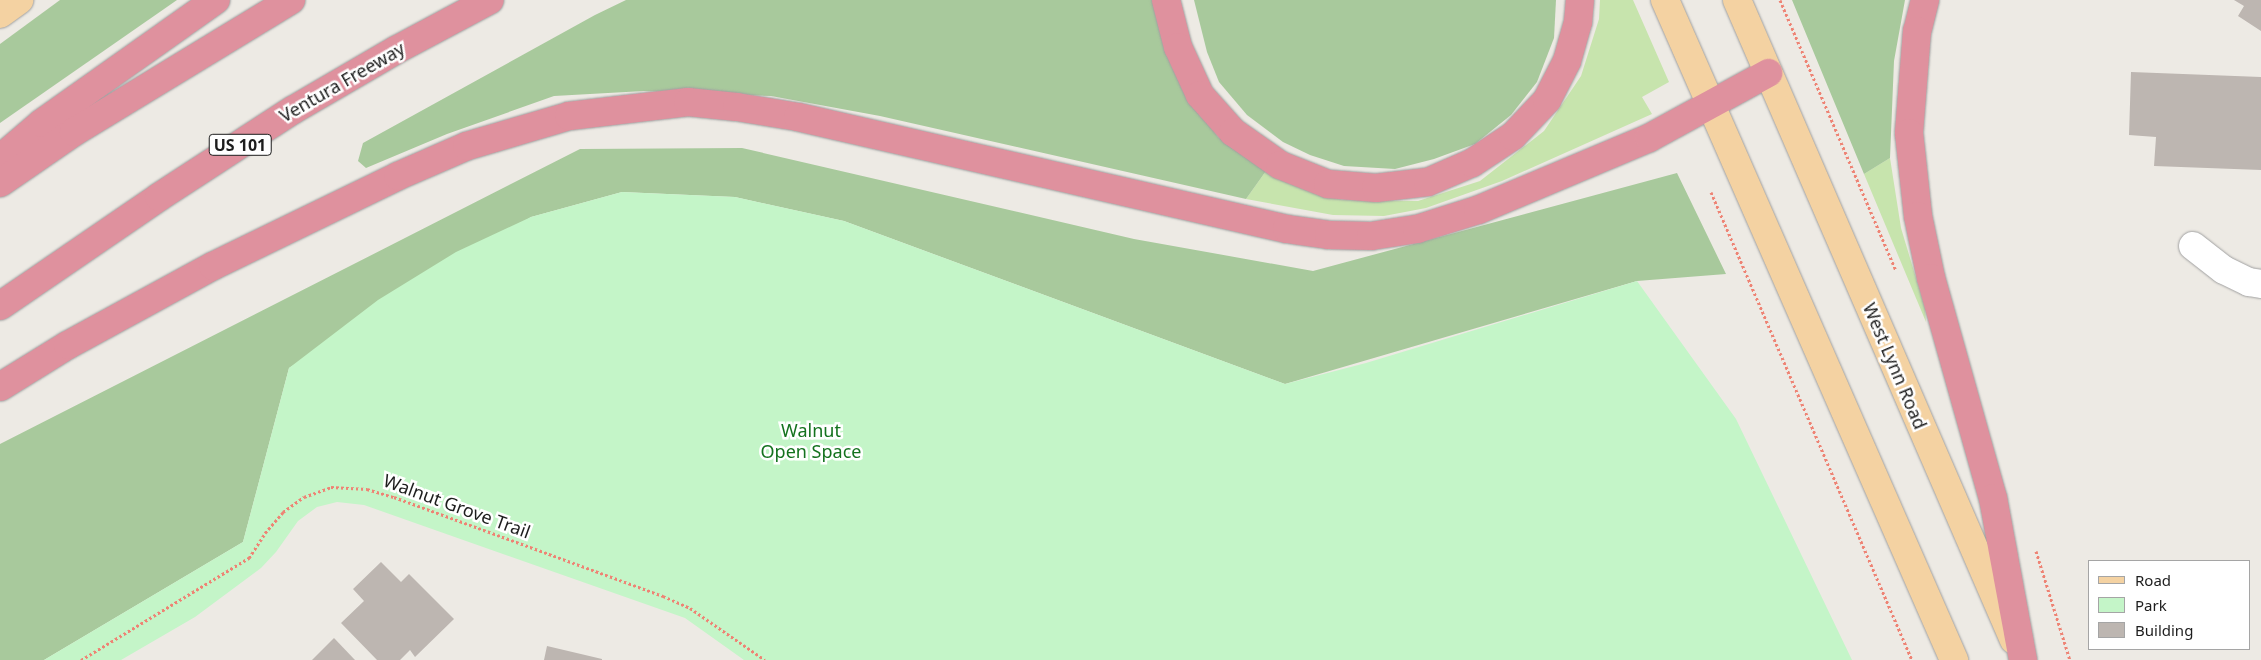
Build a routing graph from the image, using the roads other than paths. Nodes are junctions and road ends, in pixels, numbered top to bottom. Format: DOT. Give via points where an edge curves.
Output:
graph roads {
  1 [pos="20,0"];
  2 [pos="216,0"];
  3 [pos="291,0"];
  4 [pos="490,0"];
  5 [pos="1166,0"];
  6 [pos="1580,0"];
  7 [pos="1665,0"];
  8 [pos="1737,0"];
  9 [pos="1925,0"];
  10 [pos="0,14"];
  11 [pos="1768,73"];
  12 [pos="1710,104"];
  13 [pos="0,159"];
  14 [pos="0,183"];
  15 [pos="2193,246"];
  16 [pos="2261,284"];
  17 [pos="0,306"];
  18 [pos="0,387"];
  19 [pos="1954,660"];
  20 [pos="2023,660"];
  1 -- 10 [label="main road"];
  2 -- 13 [label="highway" via="42,123"];
  3 -- 14 [label="highway" via="74,132"];
  4 -- 17 [label="highway, Ventura Freeway / US 101" via="293,110"];
  5 -- 6 [label="highway" via="1178,47 1200,95 1233,132 1280,165 1296,172 1328,184 1376,188 1428,182 1472,164 1513,136 1547,100 1567,61 1578,22"];
  7 -- 12 [label="main road"];
  8 -- 11 [label="main road, West Lynn Road"];
  9 -- 20 [label="highway" via="1917,31 1908,133 1918,216 1931,278 1993,498"];
  11 -- 12 [label="highway"];
  11 -- 20 [label="main road, West Lynn Road"];
  12 -- 18 [label="highway" via="1649,138 1478,210 1417,228 1371,236 1287,228 808,119 737,107 688,102 570,116 467,146 398,176 213,266 68,345"];
  12 -- 19 [label="main road"];
  15 -- 16 [label="street" via="2224,270"];
}
